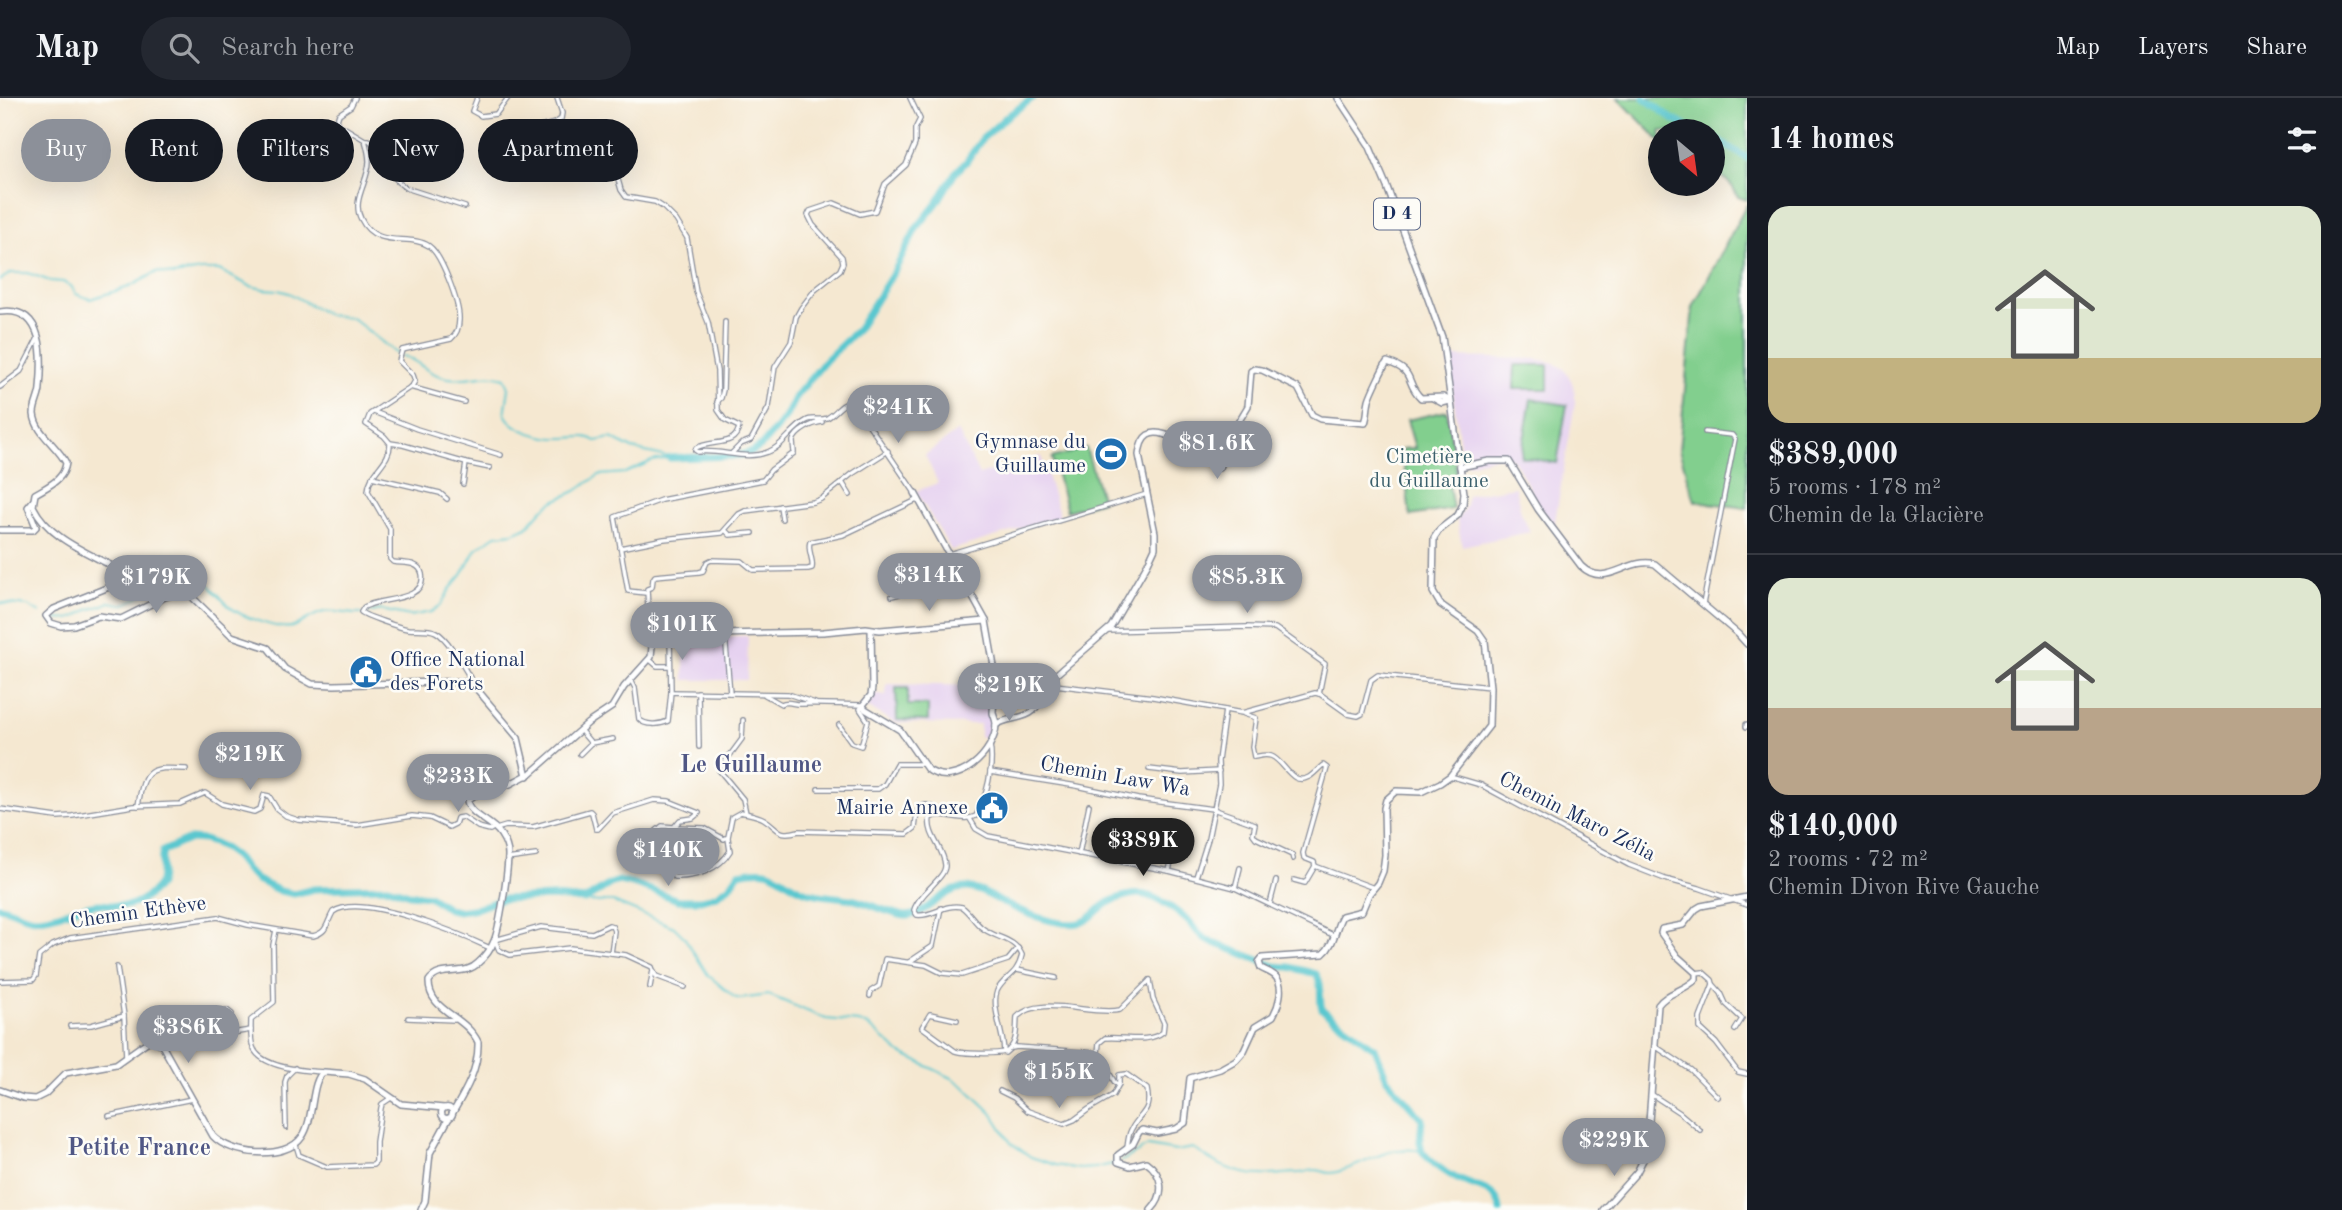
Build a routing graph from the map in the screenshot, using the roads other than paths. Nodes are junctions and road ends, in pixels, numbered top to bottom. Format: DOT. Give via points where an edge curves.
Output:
graph roads {
  1 [pos="355,98"];
  2 [pos="477,98"];
  3 [pos="508,98"];
  4 [pos="557,98"];
  5 [pos="910,98"];
  6 [pos="1338,98"];
  7 [pos="365,140"];
  8 [pos="465,206"];
  9 [pos="0,312"];
  10 [pos="725,322"];
  11 [pos="39,336"];
  12 [pos="0,387"];
  13 [pos="410,387"];
  14 [pos="1449,390"];
  15 [pos="1442,400"];
  16 [pos="1450,401"];
  17 [pos="464,402"];
  18 [pos="717,402"];
  19 [pos="373,412"];
  20 [pos="1451,412"];
  21 [pos="829,417"];
  22 [pos="1705,432"];
  23 [pos="390,443"];
  24 [pos="888,451"];
  25 [pos="735,453"];
  26 [pos="501,455"];
  27 [pos="466,463"];
  28 [pos="1460,467"];
  29 [pos="490,468"];
  30 [pos="372,477"];
  31 [pos="842,482"];
  32 [pos="463,484"];
  33 [pos="1147,494"];
  34 [pos="850,495"];
  35 [pos="917,496"];
  36 [pos="447,499"];
  37 [pos="33,501"];
  38 [pos="780,506"];
  39 [pos="782,519"];
  40 [pos="0,530"];
  41 [pos="726,531"];
  42 [pos="753,533"];
  43 [pos="621,548"];
  44 [pos="949,554"];
  45 [pos="958,572"];
  46 [pos="646,593"];
  47 [pos="892,596"];
  48 [pos="1703,604"];
  49 [pos="648,609"];
  50 [pos="986,621"];
  51 [pos="871,630"];
  52 [pos="1106,632"];
  53 [pos="725,634"];
  54 [pos="670,635"];
  55 [pos="1747,644"];
  56 [pos="650,660"];
  57 [pos="670,666"];
  58 [pos="997,678"];
  59 [pos="630,679"];
  60 [pos="473,682"];
  61 [pos="1028,682"];
  62 [pos="1047,684"];
  63 [pos="1490,687"];
  64 [pos="998,689"];
  65 [pos="671,692"];
  66 [pos="698,692"];
  67 [pos="730,693"];
  68 [pos="764,694"];
  69 [pos="1319,694"];
  70 [pos="815,702"];
  71 [pos="863,705"];
  72 [pos="1225,710"];
  73 [pos="1242,713"];
  74 [pos="743,720"];
  75 [pos="839,725"];
  76 [pos="996,725"];
  77 [pos="580,730"];
  78 [pos="613,739"];
  79 [pos="591,743"];
  80 [pos="990,745"];
  81 [pos="699,747"];
  82 [pos="580,754"];
  83 [pos="924,764"];
  84 [pos="186,769"];
  85 [pos="1149,769"];
  86 [pos="1219,771"];
  87 [pos="990,772"];
  88 [pos="527,776"];
  89 [pos="1450,776"];
  90 [pos="818,789"];
  91 [pos="1089,805"];
  92 [pos="138,806"];
  93 [pos="0,809"];
  94 [pos="1213,809"];
  95 [pos="746,813"];
  96 [pos="941,815"];
  97 [pos="970,818"];
  98 [pos="674,827"];
  99 [pos="495,828"];
  100 [pos="728,837"];
  101 [pos="1174,848"];
  102 [pos="1079,853"];
  103 [pos="536,855"];
  104 [pos="508,859"];
  105 [pos="624,859"];
  106 [pos="1293,859"];
  107 [pos="1315,866"];
  108 [pos="669,867"];
  109 [pos="1240,868"];
  110 [pos="1170,871"];
  111 [pos="1196,877"];
  112 [pos="1294,880"];
  113 [pos="1276,881"];
  114 [pos="1235,888"];
  115 [pos="1374,888"];
  116 [pos="1747,897"];
  117 [pos="1730,900"];
  118 [pos="1270,904"];
  119 [pos="1747,905"];
  120 [pos="941,908"];
  121 [pos="276,930"];
  122 [pos="1335,936"];
  123 [pos="495,940"];
  124 [pos="490,948"];
  125 [pos="1018,948"];
  126 [pos="611,953"];
  127 [pos="909,962"];
  128 [pos="117,967"];
  129 [pos="653,970"];
  130 [pos="1017,970"];
  131 [pos="1696,973"];
  132 [pos="1056,978"];
  133 [pos="0,981"];
  134 [pos="1713,985"];
  135 [pos="650,987"];
  136 [pos="685,987"];
  137 [pos="870,996"];
  138 [pos="124,1016"];
  139 [pos="408,1018"];
  140 [pos="461,1020"];
  141 [pos="957,1020"];
  142 [pos="70,1026"];
  143 [pos="251,1030"];
  144 [pos="1735,1030"];
  145 [pos="147,1042"];
  146 [pos="1655,1046"];
  147 [pos="1010,1049"];
  148 [pos="1004,1052"];
  149 [pos="1098,1052"];
  150 [pos="127,1058"];
  151 [pos="295,1068"];
  152 [pos="324,1072"];
  153 [pos="1747,1074"];
  154 [pos="1119,1084"];
  155 [pos="0,1090"];
  156 [pos="1000,1091"];
  157 [pos="1651,1094"];
  158 [pos="1718,1097"];
  159 [pos="391,1098"];
  160 [pos="192,1099"];
  161 [pos="447,1113"];
  162 [pos="108,1116"];
  163 [pos="286,1128"];
  164 [pos="1700,1130"];
  165 [pos="296,1145"];
  166 [pos="1127,1147"];
  167 [pos="421,1210"];
  168 [pos="1151,1210"];
  169 [pos="1603,1210"];
  1 -- 7 [label="street" via="337,120"];
  2 -- 3 [label="street" via="472,111 481,116 496,114"];
  4 -- 18 [label="street" via="561,119 526,131 524,140 548,150 592,154 615,169 626,197 663,207 687,238 715,359"];
  5 -- 25 [label="street" via="920,119 915,144 906,165 885,184 876,211 860,214 834,203 808,215 843,263 801,308 791,342 775,368 769,407 751,440"];
  6 -- 14 [label="main road, D 4" via="1369,145 1387,187 1441,337"];
  7 -- 8 [label="street" via="406,188"];
  7 -- 13 [label="street" via="369,160 359,198 360,218 378,235 428,245 441,262 458,309 458,330 451,339 400,354 399,361 414,375"];
  9 -- 11 [label="main road" via="20,314"];
  10 -- 18 [label="street" via="723,390"];
  11 -- 12 [label="street" via="21,371"];
  11 -- 37 [label="main road" via="41,386 35,417 66,467"];
  13 -- 17 [label="street"];
  13 -- 19 [label="street"];
  14 -- 15 [label="main road"];
  14 -- 16 [label="main road, D 4"];
  15 -- 16 [label="main road"];
  15 -- 20 [label="main road"];
  15 -- 33 [label="main road" via="1419,396 1408,373 1387,362 1369,400 1365,423 1320,419 1312,415 1298,388 1254,369 1248,406 1230,436 1219,468 1173,436 1157,433 1144,439 1139,455"];
  16 -- 20 [label="main road, D 4"];
  18 -- 25 [label="street" via="722,417 740,428 739,432 728,442 709,442 695,450"];
  19 -- 23 [label="street" via="366,424"];
  19 -- 26 [label="street"];
  20 -- 28 [label="main road, D 4"];
  21 -- 24 [label="street" via="840,406 854,403"];
  21 -- 25 [label="street" via="805,421 779,447 763,454"];
  21 -- 43 [label="street" via="796,436 794,453 763,480 661,500 615,517"];
  22 -- 48 [label="street" via="1735,439"];
  23 -- 27 [label="street"];
  23 -- 30 [label="street" via="389,457"];
  24 -- 31 [label="street"];
  24 -- 35 [label="street"];
  27 -- 29 [label="street"];
  27 -- 32 [label="street"];
  28 -- 48 [label="main road" via="1509,461 1538,509 1589,573 1597,576 1651,563"];
  28 -- 63 [label="main road" via="1464,500 1458,515 1440,529 1433,542 1433,592 1445,608 1483,637"];
  30 -- 36 [label="street" via="440,493"];
  30 -- 60 [label="street" via="368,491 390,529 390,559 415,565 422,578 413,592 368,605 361,612 405,629 438,633"];
  31 -- 34 [label="street"];
  31 -- 38 [label="street" via="821,499"];
  33 -- 44 [label="street"];
  33 -- 52 [label="main road" via="1155,548"];
  35 -- 44 [label="main road"];
  35 -- 46 [label="street" via="844,535 810,542 813,565 808,569 753,570 742,561 711,560 703,571 655,576"];
  37 -- 40 [label="main road" via="28,507 36,527 33,530"];
  37 -- 60 [label="main road" via="45,526 118,573 114,585 107,589 48,612 47,621 57,626 99,616 121,619 165,597 184,594 199,602 232,636 268,648 285,668 312,684"];
  38 -- 39 [label="street"];
  38 -- 41 [label="street" via="739,514"];
  41 -- 42 [label="street" via="729,535"];
  41 -- 43 [label="street"];
  43 -- 46 [label="street" via="628,591"];
  44 -- 45 [label="main road"];
  45 -- 47 [label="street"];
  45 -- 50 [label="main road"];
  46 -- 49 [label="street"];
  48 -- 55 [label="main road"];
  49 -- 53 [label="main road" via="707,633"];
  49 -- 56 [label="main road" via="653,635"];
  50 -- 51 [label="main road"];
  50 -- 58 [label="main road"];
  51 -- 53 [label="main road"];
  51 -- 71 [label="main road" via="872,688"];
  52 -- 62 [label="main road"];
  52 -- 69 [label="street" via="1275,628 1325,664"];
  53 -- 67 [label="street"];
  54 -- 57 [label="street"];
  56 -- 57 [label="street" via="657,666"];
  56 -- 59 [label="main road"];
  57 -- 65 [label="street"];
  58 -- 61 [label="street"];
  58 -- 64 [label="main road"];
  59 -- 65 [label="street" via="642,723 668,721"];
  59 -- 77 [label="main road" via="612,707"];
  60 -- 88 [label="main road" via="518,738"];
  62 -- 64 [label="main road" via="1032,687 1020,698"];
  62 -- 72 [label="street"];
  62 -- 76 [label="main road" via="1034,711"];
  63 -- 69 [label="street" via="1378,675 1371,680 1358,716"];
  63 -- 89 [label="main road" via="1488,730"];
  64 -- 76 [label="main road" via="993,713"];
  65 -- 66 [label="street"];
  66 -- 67 [label="street"];
  66 -- 81 [label="street"];
  67 -- 68 [label="street"];
  68 -- 70 [label="street" via="788,694"];
  68 -- 70 [label="street" via="780,704"];
  69 -- 73 [label="street"];
  70 -- 71 [label="street"];
  71 -- 75 [label="street" via="859,709 868,720 861,746 852,743"];
  71 -- 83 [label="main road" via="900,730"];
  72 -- 73 [label="street"];
  72 -- 86 [label="street"];
  73 -- 107 [label="street" via="1256,718 1253,757 1271,756 1301,779 1323,765 1327,768 1303,853"];
  74 -- 95 [label="street" via="742,739 719,770 743,799"];
  76 -- 80 [label="main road"];
  77 -- 79 [label="street"];
  77 -- 88 [label="main road"];
  78 -- 79 [label="street"];
  79 -- 82 [label="street"];
  80 -- 83 [label="main road" via="969,768 952,776 933,774"];
  80 -- 87 [label="street"];
  83 -- 90 [label="street" via="896,764 878,789"];
  84 -- 92 [label="street" via="150,771"];
  85 -- 86 [label="street"];
  86 -- 94 [label="street"];
  87 -- 94 [label="street, Chemin Law Wa"];
  87 -- 97 [label="street" via="978,814"];
  88 -- 99 [label="main road" via="469,799 469,808"];
  89 -- 115 [label="main road" via="1424,792 1396,791 1386,800 1385,855"];
  89 -- 117 [label="street, Chemin Maro Zélia" via="1481,785 1629,865"];
  91 -- 102 [label="street"];
  92 -- 93 [label="street" via="57,817"];
  92 -- 99 [label="street" via="180,804 205,793 222,804 254,812 260,809 264,795 286,816 313,822 357,825 412,816 449,827 463,817 482,829"];
  94 -- 106 [label="street, Chemin Law Wa" via="1255,824 1256,838"];
  94 -- 111 [label="street"];
  95 -- 96 [label="street" via="766,820 784,834 907,834 915,828 923,807 932,806"];
  95 -- 100 [label="street" via="732,817"];
  96 -- 97 [label="street"];
  96 -- 120 [label="street" via="932,816 929,826 945,868 925,891 915,913 925,916"];
  97 -- 102 [label="street" via="975,829 988,836"];
  98 -- 99 [label="street" via="699,813 654,800 613,813 598,829 590,811 533,827"];
  98 -- 100 [label="street" via="704,828 719,838"];
  98 -- 108 [label="street" via="662,826 656,831 668,852"];
  99 -- 104 [label="main road"];
  100 -- 108 [label="street" via="727,857 699,876 674,877"];
  101 -- 110 [label="street"];
  102 -- 110 [label="street"];
  103 -- 104 [label="street"];
  104 -- 123 [label="main road"];
  105 -- 108 [label="street"];
  107 -- 112 [label="street" via="1305,883"];
  107 -- 115 [label="street"];
  109 -- 114 [label="street"];
  110 -- 111 [label="street"];
  111 -- 114 [label="street"];
  113 -- 118 [label="street"];
  114 -- 118 [label="street"];
  115 -- 122 [label="main road" via="1362,911 1339,919"];
  116 -- 117 [label="main road"];
  117 -- 119 [label="street, Chemin Maro Zélia"];
  117 -- 131 [label="main road" via="1701,906 1683,925 1662,929 1672,950"];
  118 -- 122 [label="street"];
  120 -- 125 [label="street" via="962,907 982,929"];
  120 -- 127 [label="street" via="933,946"];
  121 -- 124 [label="street, Chemin Ethève" via="322,934 332,912 348,905 361,906 456,932"];
  121 -- 133 [label="street, Chemin Ethève" via="218,918 70,938 39,956 33,980"];
  121 -- 143 [label="street" via="274,1002 251,1020"];
  122 -- 166 [label="main road" via="1323,954 1262,958 1261,968 1278,979 1280,987 1273,1016 1255,1027 1236,1059 1190,1078 1187,1119 1182,1125 1157,1133 1142,1130"];
  123 -- 124 [label="main road"];
  123 -- 126 [label="street" via="499,950 510,955 570,948"];
  123 -- 126 [label="street" via="541,927 592,933 609,925 614,931"];
  124 -- 140 [label="main road" via="469,970 438,974 429,981 435,1001"];
  125 -- 127 [label="street" via="1007,960 962,975"];
  125 -- 130 [label="street" via="1022,956"];
  126 -- 129 [label="street" via="626,955"];
  127 -- 137 [label="street" via="885,959 879,986"];
  128 -- 138 [label="street"];
  129 -- 135 [label="street"];
  129 -- 136 [label="street" via="656,976"];
  130 -- 132 [label="street"];
  130 -- 148 [label="street" via="995,995"];
  131 -- 134 [label="street" via="1703,972"];
  131 -- 146 [label="main road" via="1692,984 1660,1002"];
  134 -- 144 [label="street" via="1742,1019"];
  134 -- 153 [label="street" via="1700,1028 1738,1072"];
  138 -- 142 [label="street"];
  138 -- 150 [label="street"];
  139 -- 140 [label="street"];
  140 -- 161 [label="main road" via="474,1034 478,1050 472,1077 457,1105"];
  141 -- 148 [label="street" via="928,1015 922,1027 961,1054"];
  143 -- 145 [label="street" via="232,1032 233,1017 227,1010 163,1024 152,1030"];
  143 -- 151 [label="street" via="252,1046 263,1060"];
  145 -- 150 [label="main road"];
  145 -- 160 [label="main road" via="159,1042"];
  146 -- 157 [label="main road"];
  146 -- 158 [label="street" via="1691,1070"];
  147 -- 148 [label="street"];
  147 -- 149 [label="street"];
  147 -- 149 [label="street" via="1022,1012 1040,1006 1120,1010 1150,980 1164,1032 1158,1037 1105,1038"];
  149 -- 154 [label="street"];
  150 -- 155 [label="main road" via="66,1073 36,1099"];
  151 -- 152 [label="street"];
  151 -- 163 [label="street" via="285,1082"];
  152 -- 159 [label="main road" via="365,1079"];
  152 -- 165 [label="main road" via="315,1084 310,1124"];
  154 -- 156 [label="street" via="1113,1095 1064,1124 1028,1111"];
  154 -- 166 [label="street" via="1119,1075 1126,1074 1144,1086 1149,1099 1129,1133"];
  157 -- 164 [label="street"];
  157 -- 169 [label="main road" via="1643,1160"];
  159 -- 161 [label="main road"];
  159 -- 165 [label="street" via="382,1104 373,1166 327,1167 299,1156"];
  160 -- 162 [label="street"];
  160 -- 165 [label="main road" via="213,1136 225,1146 273,1153"];
  161 -- 167 [label="main road" via="430,1153"];
  166 -- 168 [label="main road" via="1118,1155 1119,1164 1146,1162 1160,1177 1160,1195"];
}
